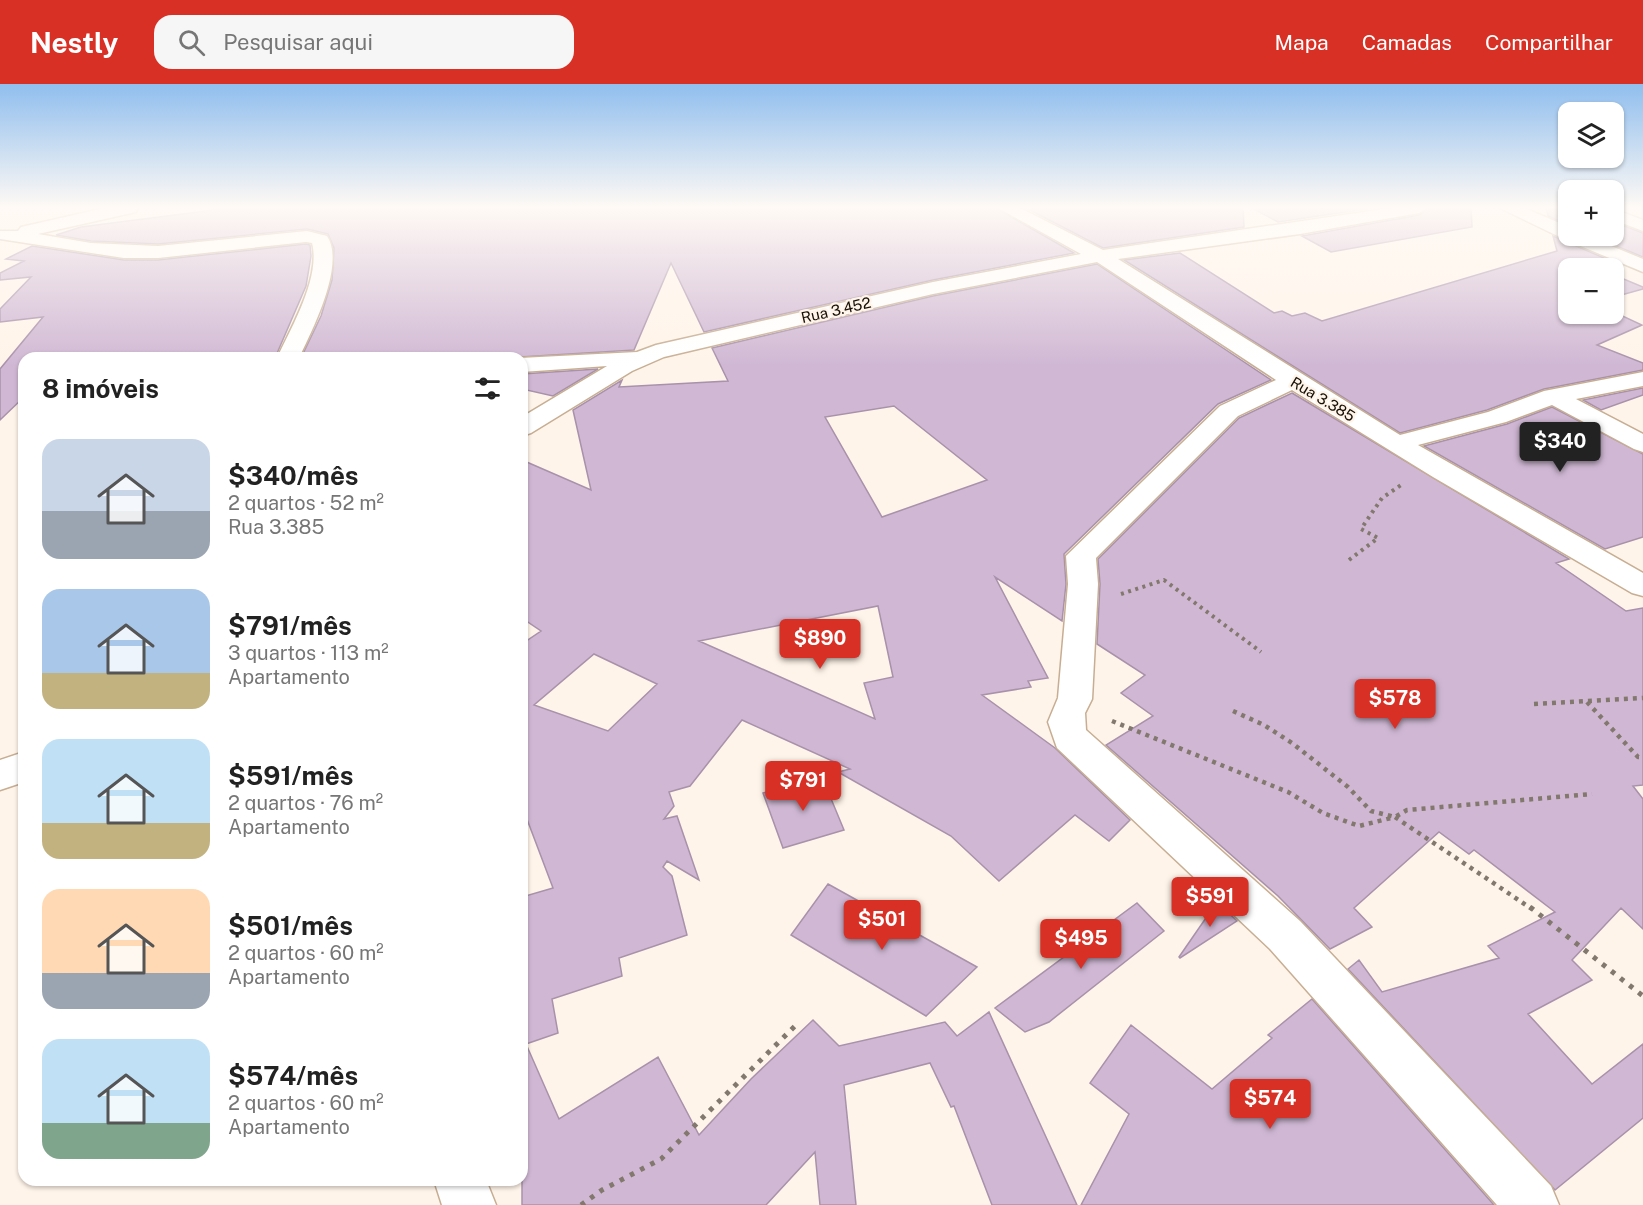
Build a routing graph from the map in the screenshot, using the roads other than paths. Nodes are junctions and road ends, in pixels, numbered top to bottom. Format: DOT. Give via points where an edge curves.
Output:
graph roads {
  1 [pos="323,260"];
  2 [pos="1077,260"];
  3 [pos="1107,260"];
  4 [pos="290,352"];
  5 [pos="638,358"];
  6 [pos="528,364"];
  7 [pos="1643,379"];
  8 [pos="1294,381"];
  9 [pos="1553,396"];
  10 [pos="528,424"];
  11 [pos="1398,443"];
  12 [pos="1643,444"];
  13 [pos="1643,586"];
  14 [pos="462,1186"];
  15 [pos="469,1205"];
  16 [pos="1532,1205"];
  1 -- 4 [label="street" via="321,276"];
  2 -- 5 [label="street, Rua 3.452" via="922,290"];
  3 -- 8 [label="street, Rua 3.385"];
  5 -- 6 [label="street"];
  5 -- 10 [label="street, Rua 3.452"];
  7 -- 9 [label="street"];
  8 -- 11 [label="street, Rua 3.385"];
  8 -- 16 [label="street" via="1229,411 1081,556 1075,699 1065,723 1070,738 1285,935"];
  9 -- 11 [label="street" via="1497,417"];
  9 -- 12 [label="street"];
  11 -- 13 [label="street, Rua 3.385"];
  14 -- 15 [label="street"];
}
